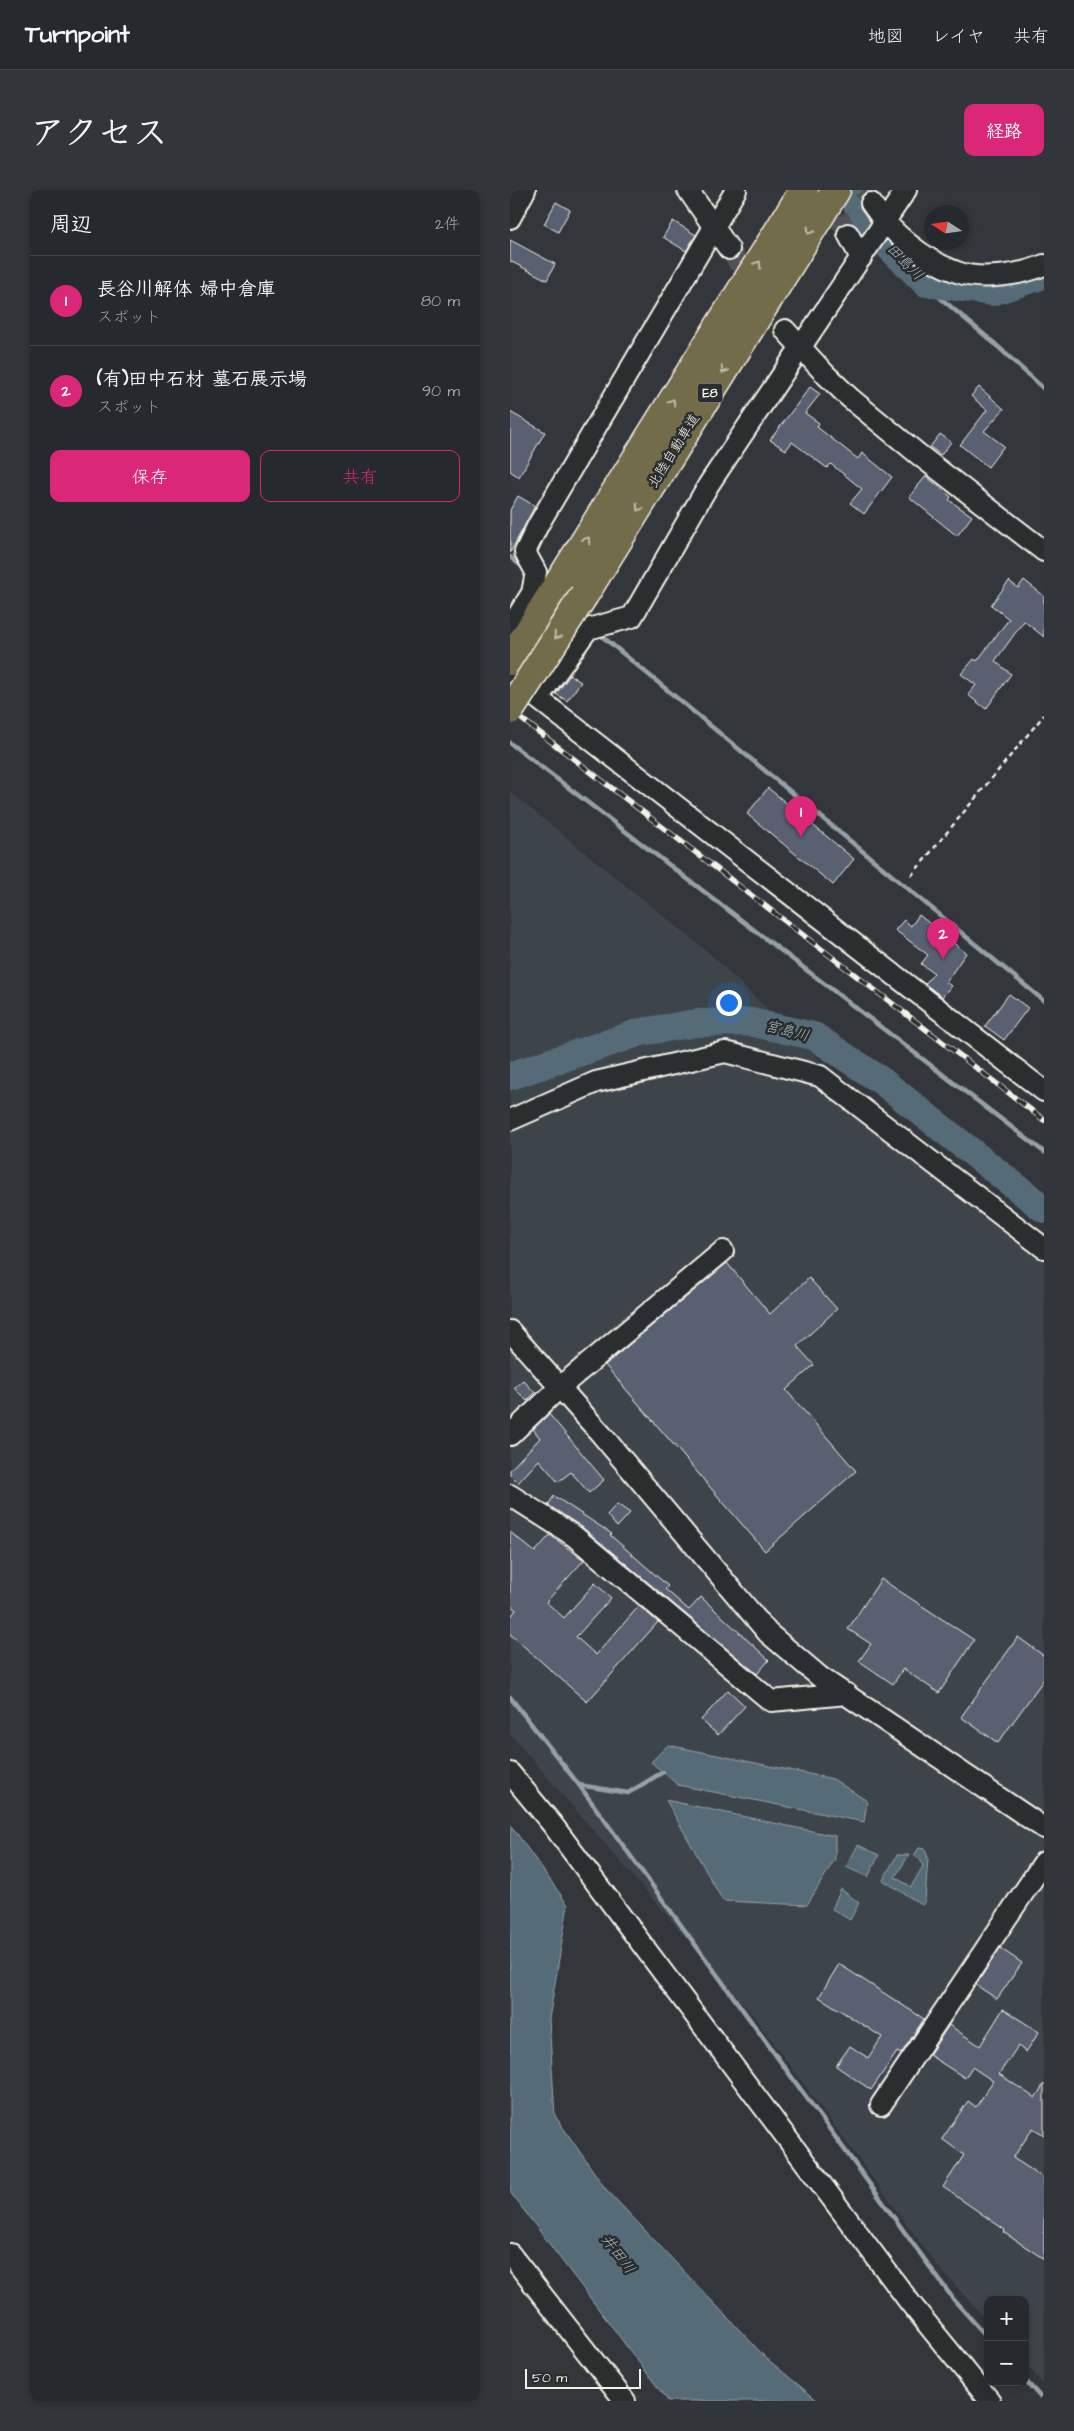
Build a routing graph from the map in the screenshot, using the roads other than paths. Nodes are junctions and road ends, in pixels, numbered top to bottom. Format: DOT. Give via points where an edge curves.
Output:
graph roads {
  1 [pos="525,190"];
  2 [pos="688,190"];
  3 [pos="736,190"];
  4 [pos="804,190"];
  5 [pos="836,190"];
  6 [pos="906,190"];
  7 [pos="871,203"];
  8 [pos="510,218"];
  9 [pos="884,222"];
  10 [pos="714,225"];
  11 [pos="848,234"];
  12 [pos="729,249"];
  13 [pos="861,258"];
  14 [pos="1044,265"];
  15 [pos="785,330"];
  16 [pos="801,348"];
  17 [pos="1044,551"];
  18 [pos="510,628"];
  19 [pos="510,661"];
  20 [pos="510,677"];
  21 [pos="538,698"];
  22 [pos="510,710"];
  23 [pos="1044,1091"];
  24 [pos="510,1120"];
  25 [pos="1044,1248"];
  26 [pos="723,1250"];
  27 [pos="510,1331"];
  28 [pos="559,1388"];
  29 [pos="510,1435"];
  30 [pos="510,1495"];
  31 [pos="848,1694"];
  32 [pos="510,1773"];
  33 [pos="1044,1828"];
  34 [pos="1044,1862"];
  35 [pos="881,2105"];
  36 [pos="510,2254"];
  37 [pos="625,2401"];
  38 [pos="990,2401"];
  1 -- 8 [label="street"];
  2 -- 10 [label="street"];
  3 -- 10 [label="street"];
  19 -- 4 [label="highway, 北陸自動車道 / E8, one-way"];
  5 -- 22 [label="highway, 北陸自動車道 / E8, one-way, bridge"];
  6 -- 9 [label="street"];
  7 -- 9 [label="street"];
  9 -- 13 [label="street"];
  9 -- 14 [label="street" via="929,258 958,273 996,277"];
  10 -- 12 [label="street"];
  10 -- 18 [label="street" via="538,525 525,552 536,572 532,593"];
  11 -- 13 [label="street"];
  13 -- 16 [label="street"];
  15 -- 16 [label="street"];
  16 -- 17 [label="street" via="850,398"];
  16 -- 21 [label="street" via="710,484 632,617 588,629"];
  20 -- 21 [label="street"];
  21 -- 23 [label="street"];
  24 -- 25 [label="street" via="596,1082 725,1052 820,1076"];
  26 -- 28 [label="street"];
  27 -- 28 [label="street"];
  28 -- 29 [label="street"];
  28 -- 31 [label="street" via="768,1633 820,1677"];
  30 -- 31 [label="street" via="574,1536 771,1701"];
  31 -- 33 [label="street"];
  32 -- 38 [label="street" via="558,1832 911,2304"];
  34 -- 35 [label="street"];
  36 -- 37 [label="street"];
}
